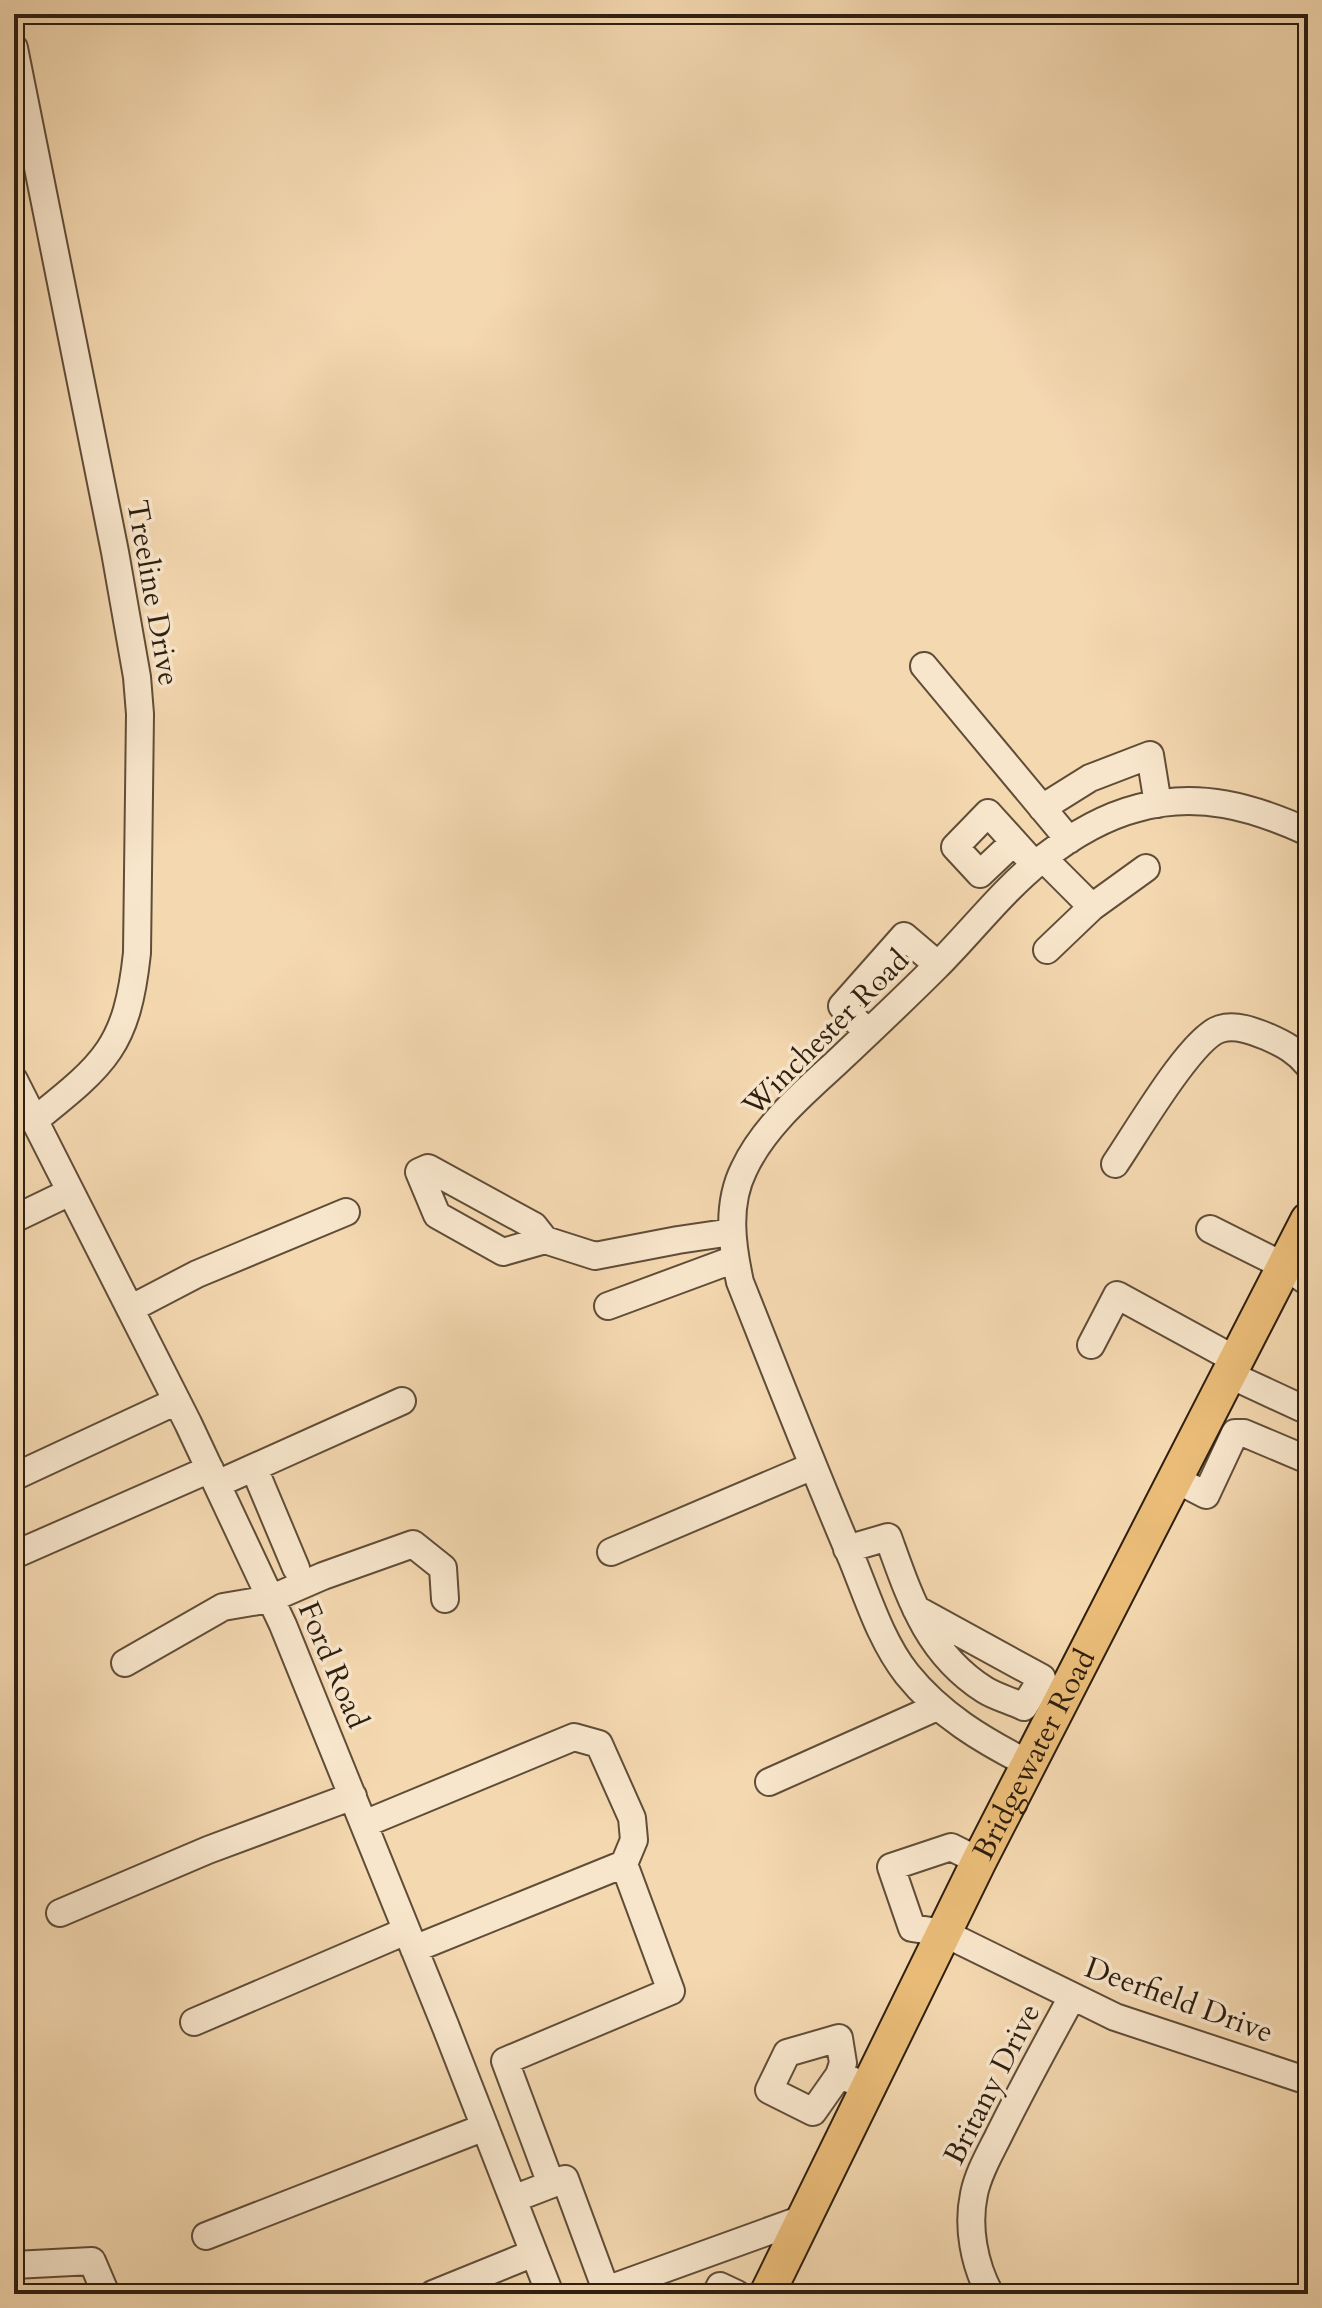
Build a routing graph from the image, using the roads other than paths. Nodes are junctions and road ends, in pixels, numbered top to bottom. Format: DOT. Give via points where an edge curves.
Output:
graph roads {
  1 [pos="14,48"];
  2 [pos="924,666"];
  3 [pos="1158,804"];
  4 [pos="1042,808"];
  5 [pos="1308,832"];
  6 [pos="1069,840"];
  7 [pos="1014,842"];
  8 [pos="1039,862"];
  9 [pos="1146,868"];
  10 [pos="1092,907"];
  11 [pos="1047,950"];
  12 [pos="938,965"];
  13 [pos="868,1033"];
  14 [pos="1308,1065"];
  15 [pos="14,1080"];
  16 [pos="35,1120"];
  17 [pos="1115,1164"];
  18 [pos="70,1192"];
  19 [pos="346,1212"];
  20 [pos="14,1219"];
  21 [pos="1308,1220"];
  22 [pos="1210,1229"];
  23 [pos="732,1232"];
  24 [pos="545,1240"];
  25 [pos="735,1259"];
  26 [pos="1296,1274"];
  27 [pos="608,1306"];
  28 [pos="130,1309"];
  29 [pos="1091,1345"];
  30 [pos="1232,1367"];
  31 [pos="177,1401"];
  32 [pos="402,1401"];
  33 [pos="1308,1411"];
  34 [pos="1308,1460"];
  35 [pos="813,1466"];
  36 [pos="254,1468"];
  37 [pos="18,1475"];
  38 [pos="213,1477"];
  39 [pos="1175,1479"];
  40 [pos="847,1549"];
  41 [pos="611,1552"];
  42 [pos="14,1555"];
  43 [pos="296,1568"];
  44 [pos="270,1599"];
  45 [pos="445,1599"];
  46 [pos="916,1609"];
  47 [pos="125,1663"];
  48 [pos="937,1707"];
  49 [pos="1029,1764"];
  50 [pos="769,1782"];
  51 [pos="353,1796"];
  52 [pos="364,1824"];
  53 [pos="979,1861"];
  54 [pos="624,1864"];
  55 [pos="60,1913"];
  56 [pos="944,1933"];
  57 [pos="410,1940"];
  58 [pos="1072,1997"];
  59 [pos="194,2022"];
  60 [pos="1308,2081"];
  61 [pos="485,2127"];
  62 [pos="551,2184"];
  63 [pos="513,2199"];
  64 [pos="805,2218"];
  65 [pos="206,2236"];
  66 [pos="534,2253"];
  67 [pos="14,2265"];
  68 [pos="106,2294"];
  69 [pos="433,2294"];
  70 [pos="550,2294"];
  71 [pos="716,2294"];
  72 [pos="737,2294"];
  73 [pos="767,2294"];
  74 [pos="990,2294"];
  1 -- 16 [label="street, Treeline Drive" via="115,552 140,714 137,953 128,1012 103,1060"];
  2 -- 4 [label="street"];
  3 -- 4 [label="street" via="1150,755 1090,778"];
  3 -- 5 [label="street, Winchester Road" via="1212,800"];
  3 -- 6 [label="street, Winchester Road" via="1107,819"];
  4 -- 6 [label="street"];
  6 -- 8 [label="street, Winchester Road"];
  7 -- 8 [label="street"];
  8 -- 10 [label="street"];
  8 -- 12 [label="street, Winchester Road"];
  9 -- 10 [label="street"];
  10 -- 11 [label="street"];
  12 -- 13 [label="street, Winchester Road"];
  12 -- 13 [label="street" via="904,936 842,1006"];
  13 -- 23 [label="street, Winchester Road" via="785,1113 755,1150 736,1189"];
  14 -- 17 [label="street" via="1296,1052 1261,1034 1217,1030 1188,1057"];
  15 -- 16 [label="street, Ford Road"];
  16 -- 18 [label="street, Ford Road"];
  18 -- 20 [label="street"];
  18 -- 28 [label="street, Ford Road"];
  19 -- 28 [label="street" via="197,1274"];
  21 -- 26 [label="main road, Bridgewater Road"];
  22 -- 26 [label="street"];
  23 -- 24 [label="street" via="595,1256"];
  23 -- 25 [label="street, Winchester Road"];
  25 -- 27 [label="street"];
  25 -- 35 [label="street, Winchester Road"];
  26 -- 30 [label="main road, Bridgewater Road"];
  28 -- 31 [label="street, Ford Road"];
  29 -- 30 [label="street" via="1117,1295"];
  30 -- 33 [label="street"];
  30 -- 39 [label="main road, Bridgewater Road"];
  31 -- 37 [label="street"];
  31 -- 38 [label="street, Ford Road"];
  32 -- 36 [label="street"];
  34 -- 39 [label="street" via="1235,1433 1206,1495"];
  35 -- 40 [label="street, Winchester Road"];
  35 -- 41 [label="street"];
  36 -- 38 [label="street"];
  36 -- 43 [label="street"];
  38 -- 42 [label="street"];
  38 -- 44 [label="street, Ford Road"];
  39 -- 49 [label="main road, Bridgewater Road"];
  40 -- 46 [label="street" via="888,1537"];
  40 -- 48 [label="street, Winchester Road" via="890,1646"];
  44 -- 45 [label="street" via="413,1544 443,1568"];
  44 -- 47 [label="street" via="223,1607"];
  44 -- 51 [label="street, Ford Road"];
  46 -- 46 [label="street" via="938,1650 985,1690 1024,1707 1042,1678"];
  48 -- 49 [label="street, Winchester Road"];
  48 -- 50 [label="street"];
  49 -- 53 [label="main road, Bridgewater Road"];
  51 -- 52 [label="street, Ford Road"];
  51 -- 55 [label="street"];
  52 -- 54 [label="street" via="574,1737 599,1744 632,1818 634,1840"];
  52 -- 57 [label="street, Ford Road"];
  53 -- 56 [label="main road, Bridgewater Road"];
  53 -- 56 [label="street, Deerfield Drive" via="951,1847 891,1867 912,1928"];
  54 -- 57 [label="street"];
  54 -- 62 [label="street" via="671,1991 505,2061"];
  56 -- 58 [label="street, Deerfield Drive"];
  56 -- 64 [label="main road, Bridgewater Road" via="854,2081"];
  57 -- 59 [label="street"];
  57 -- 61 [label="street, Ford Road"];
  58 -- 60 [label="street, Deerfield Drive" via="1115,2017"];
  58 -- 74 [label="street, Britany Drive" via="974,2193 974,2248"];
  61 -- 63 [label="street, Ford Road"];
  61 -- 65 [label="street"];
  62 -- 63 [label="street"];
  62 -- 64 [label="street" via="565,2179 606,2290"];
  63 -- 66 [label="street, Ford Road"];
  64 -- 73 [label="main road, Bridgewater Road"];
  66 -- 69 [label="street"];
  66 -- 70 [label="street, Ford Road"];
  67 -- 68 [label="street" via="92,2261"];
  71 -- 72 [label="street" via="720,2286"];
}
